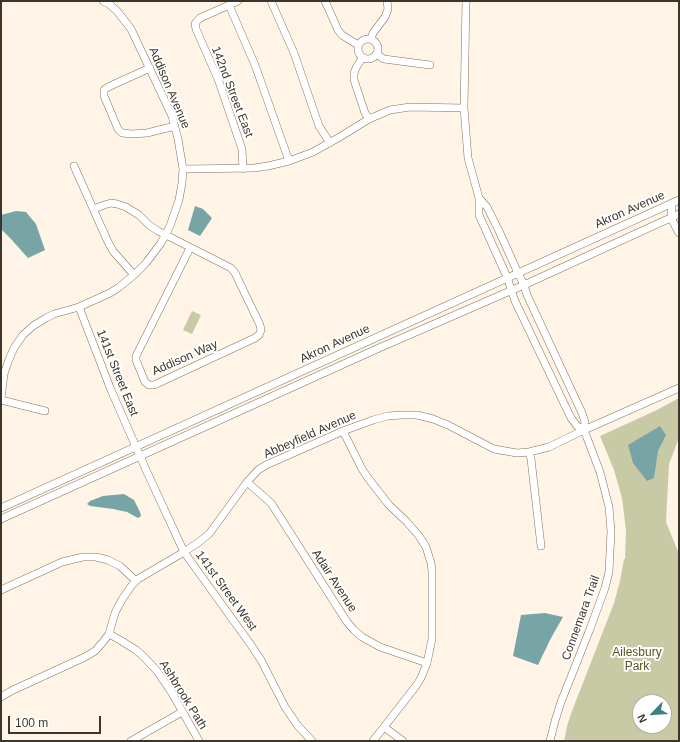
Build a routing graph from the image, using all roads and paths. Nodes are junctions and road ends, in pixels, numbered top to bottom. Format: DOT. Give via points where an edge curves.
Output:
graph roads {
  1 [pos="238,1"];
  2 [pos="271,1"];
  3 [pos="325,1"];
  4 [pos="388,1"];
  5 [pos="466,1"];
  6 [pos="108,2"];
  7 [pos="229,5"];
  8 [pos="371,39"];
  9 [pos="358,45"];
  10 [pos="376,54"];
  11 [pos="362,58"];
  12 [pos="430,64"];
  13 [pos="150,68"];
  14 [pos="464,108"];
  15 [pos="369,119"];
  16 [pos="175,126"];
  17 [pos="330,143"];
  18 [pos="289,161"];
  19 [pos="74,166"];
  20 [pos="243,168"];
  21 [pos="183,169"];
  22 [pos="479,198"];
  23 [pos="679,200"];
  24 [pos="672,203"];
  25 [pos="94,209"];
  26 [pos="679,214"];
  27 [pos="672,218"];
  28 [pos="679,233"];
  29 [pos="166,236"];
  30 [pos="190,248"];
  31 [pos="518,273"];
  32 [pos="134,275"];
  33 [pos="507,277"];
  34 [pos="524,285"];
  35 [pos="511,291"];
  36 [pos="79,307"];
  37 [pos="679,388"];
  38 [pos="1,399"];
  39 [pos="45,411"];
  40 [pos="584,430"];
  41 [pos="343,431"];
  42 [pos="136,446"];
  43 [pos="529,452"];
  44 [pos="140,456"];
  45 [pos="247,482"];
  46 [pos="1,508"];
  47 [pos="1,519"];
  48 [pos="541,546"];
  49 [pos="184,552"];
  50 [pos="136,581"];
  51 [pos="1,590"];
  52 [pos="109,634"];
  53 [pos="427,663"];
  54 [pos="1,697"];
  55 [pos="182,712"];
  56 [pos="384,727"];
  57 [pos="131,741"];
  58 [pos="199,741"];
  59 [pos="312,741"];
  60 [pos="373,741"];
  61 [pos="403,741"];
  62 [pos="550,741"];
  1 -- 7 [label="street"];
  2 -- 17 [label="street" via="294,53 319,126"];
  3 -- 9 [label="street" via="338,30"];
  4 -- 8 [label="street" via="385,17"];
  5 -- 14 [label="street"];
  6 -- 13 [label="street, Addison Avenue" via="131,29"];
  7 -- 18 [label="street" via="256,65"];
  7 -- 20 [label="street, 142nd Street East" via="200,18 195,24 218,79 242,149"];
  8 -- 9 [label="street" via="363,39"];
  8 -- 10 [label="street" via="377,45"];
  9 -- 11 [label="street" via="358,52"];
  10 -- 11 [label="street" via="370,59"];
  10 -- 12 [label="street" via="384,59"];
  11 -- 15 [label="street" via="356,68 354,80"];
  13 -- 16 [label="street, Addison Avenue"];
  13 -- 16 [label="street" via="104,90 118,130 122,133 147,133"];
  14 -- 15 [label="street" via="410,107 390,110"];
  14 -- 22 [label="street" via="468,158"];
  15 -- 17 [label="street"];
  16 -- 21 [label="street, Addison Avenue"];
  17 -- 18 [label="street"];
  18 -- 20 [label="street"];
  19 -- 25 [label="street"];
  20 -- 21 [label="street"];
  21 -- 29 [label="street, Addison Avenue" via="179,200"];
  22 -- 31 [label="street, Connemara Trail" via="487,207"];
  22 -- 33 [label="street, Connemara Trail" via="479,215"];
  23 -- 24 [label="street, Akron Avenue"];
  24 -- 27 [label="street"];
  24 -- 31 [label="street, Akron Avenue"];
  25 -- 29 [label="street, Addison Way" via="111,203 126,207"];
  25 -- 32 [label="street" via="113,251"];
  26 -- 27 [label="street, Akron Avenue"];
  27 -- 28 [label="street"];
  27 -- 34 [label="street, Akron Avenue"];
  29 -- 30 [label="street, Addison Way"];
  29 -- 32 [label="street, Addison Avenue"];
  30 -- 30 [label="street, Addison Way" via="136,356 145,382 150,385 255,338 261,330 231,268"];
  31 -- 33 [label="street, Akron Avenue"];
  31 -- 34 [label="street, Connemara Trail"];
  32 -- 36 [label="street, Addison Avenue" via="110,293"];
  33 -- 35 [label="street, Connemara Trail"];
  33 -- 42 [label="street, Akron Avenue"];
  34 -- 35 [label="street, Akron Avenue"];
  34 -- 40 [label="street, Connemara Trail" via="582,413"];
  35 -- 40 [label="street, Connemara Trail" via="572,418 577,426"];
  35 -- 44 [label="street, Akron Avenue"];
  36 -- 38 [label="street, Addison Avenue" via="46,318 23,336 8,362"];
  36 -- 42 [label="street, 141st Street East" via="97,357"];
  37 -- 40 [label="street, Abbeyfield Avenue"];
  38 -- 39 [label="street"];
  40 -- 43 [label="street, Abbeyfield Avenue" via="549,447"];
  40 -- 62 [label="street, Connemara Trail" via="600,472 609,507 609,572 595,616 561,702"];
  41 -- 43 [label="street, Abbeyfield Avenue" via="388,416 417,415 448,425 494,449 517,453"];
  41 -- 45 [label="street, Abbeyfield Avenue" via="266,465"];
  41 -- 53 [label="street" via="368,478 426,547 432,582 432,640"];
  42 -- 44 [label="street, 141st Street West"];
  42 -- 46 [label="street, Akron Avenue"];
  43 -- 48 [label="street"];
  44 -- 47 [label="street, Akron Avenue"];
  44 -- 49 [label="street, 141st Street West"];
  45 -- 49 [label="street, Abbeyfield Avenue" via="209,534"];
  45 -- 53 [label="street, Adair Avenue" via="271,503 354,630 380,647"];
  49 -- 50 [label="street, Abbeyfield Avenue"];
  49 -- 59 [label="street, 141st Street West" via="251,645 289,714"];
  50 -- 51 [label="street" via="120,566 108,560 83,557 62,562"];
  50 -- 52 [label="street, Abbeyfield Avenue" via="115,612"];
  52 -- 54 [label="street, Abbeyfield Avenue" via="90,654"];
  52 -- 55 [label="street, Ashbrook Path" via="129,645 147,660 163,679"];
  53 -- 56 [label="street" via="416,686"];
  55 -- 57 [label="street"];
  55 -- 58 [label="street, Ashbrook Path"];
  56 -- 60 [label="street"];
  56 -- 61 [label="street"];
}
